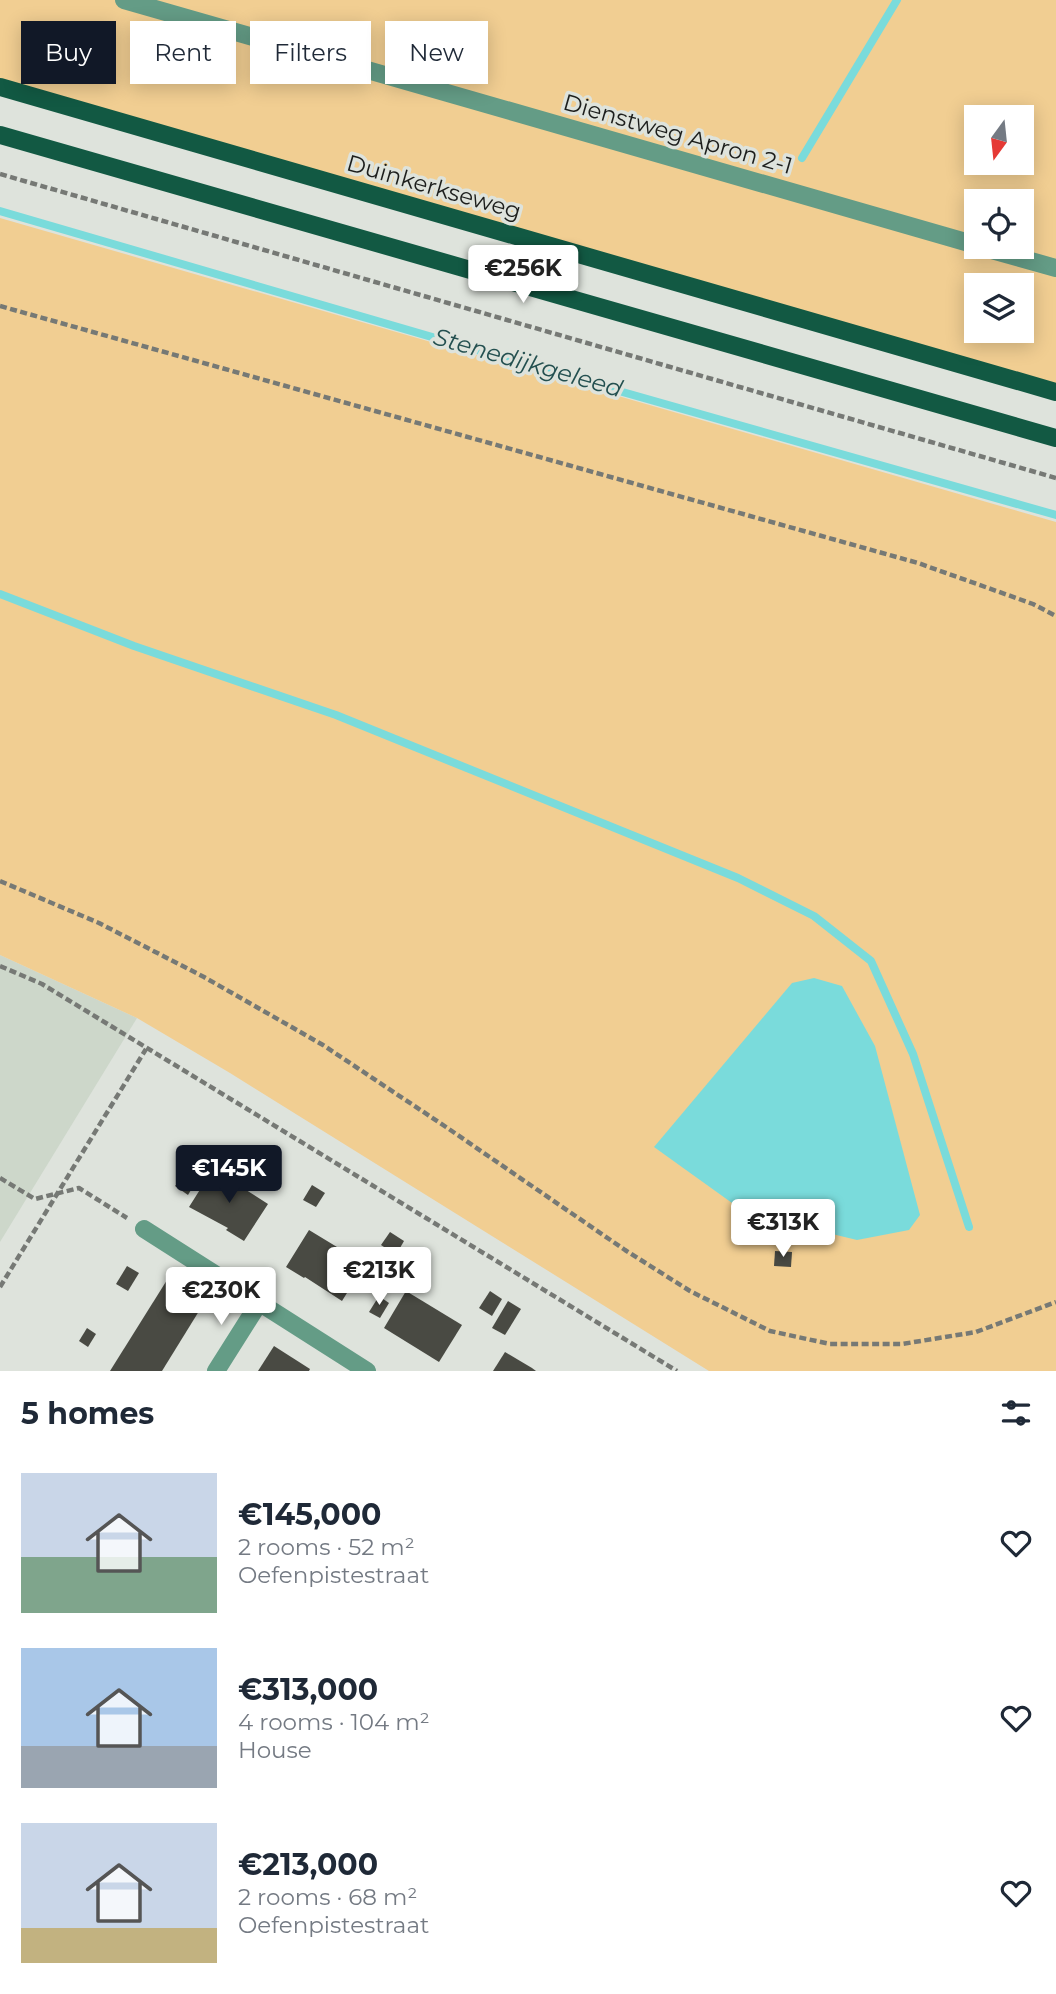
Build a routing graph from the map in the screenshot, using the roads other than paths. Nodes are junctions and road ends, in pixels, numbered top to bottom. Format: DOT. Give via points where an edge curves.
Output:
graph roads {
  1 [pos="124,0"];
  2 [pos="0,87"];
  3 [pos="0,135"];
  4 [pos="964,242"];
  5 [pos="1024,259"];
  6 [pos="1056,268"];
  7 [pos="1056,391"];
  8 [pos="1056,438"];
  9 [pos="144,1229"];
  10 [pos="259,1303"];
  11 [pos="216,1371"];
  12 [pos="367,1371"];
  1 -- 4 [label="street, Dienstweg Apron 2-1"];
  2 -- 7 [label="main road, Duinkerkseweg"];
  3 -- 8 [label="main road"];
  5 -- 6 [label="street, Dienstweg Apron 2-1"];
  9 -- 10 [label="street"];
  10 -- 11 [label="street"];
  10 -- 12 [label="street"];
}
